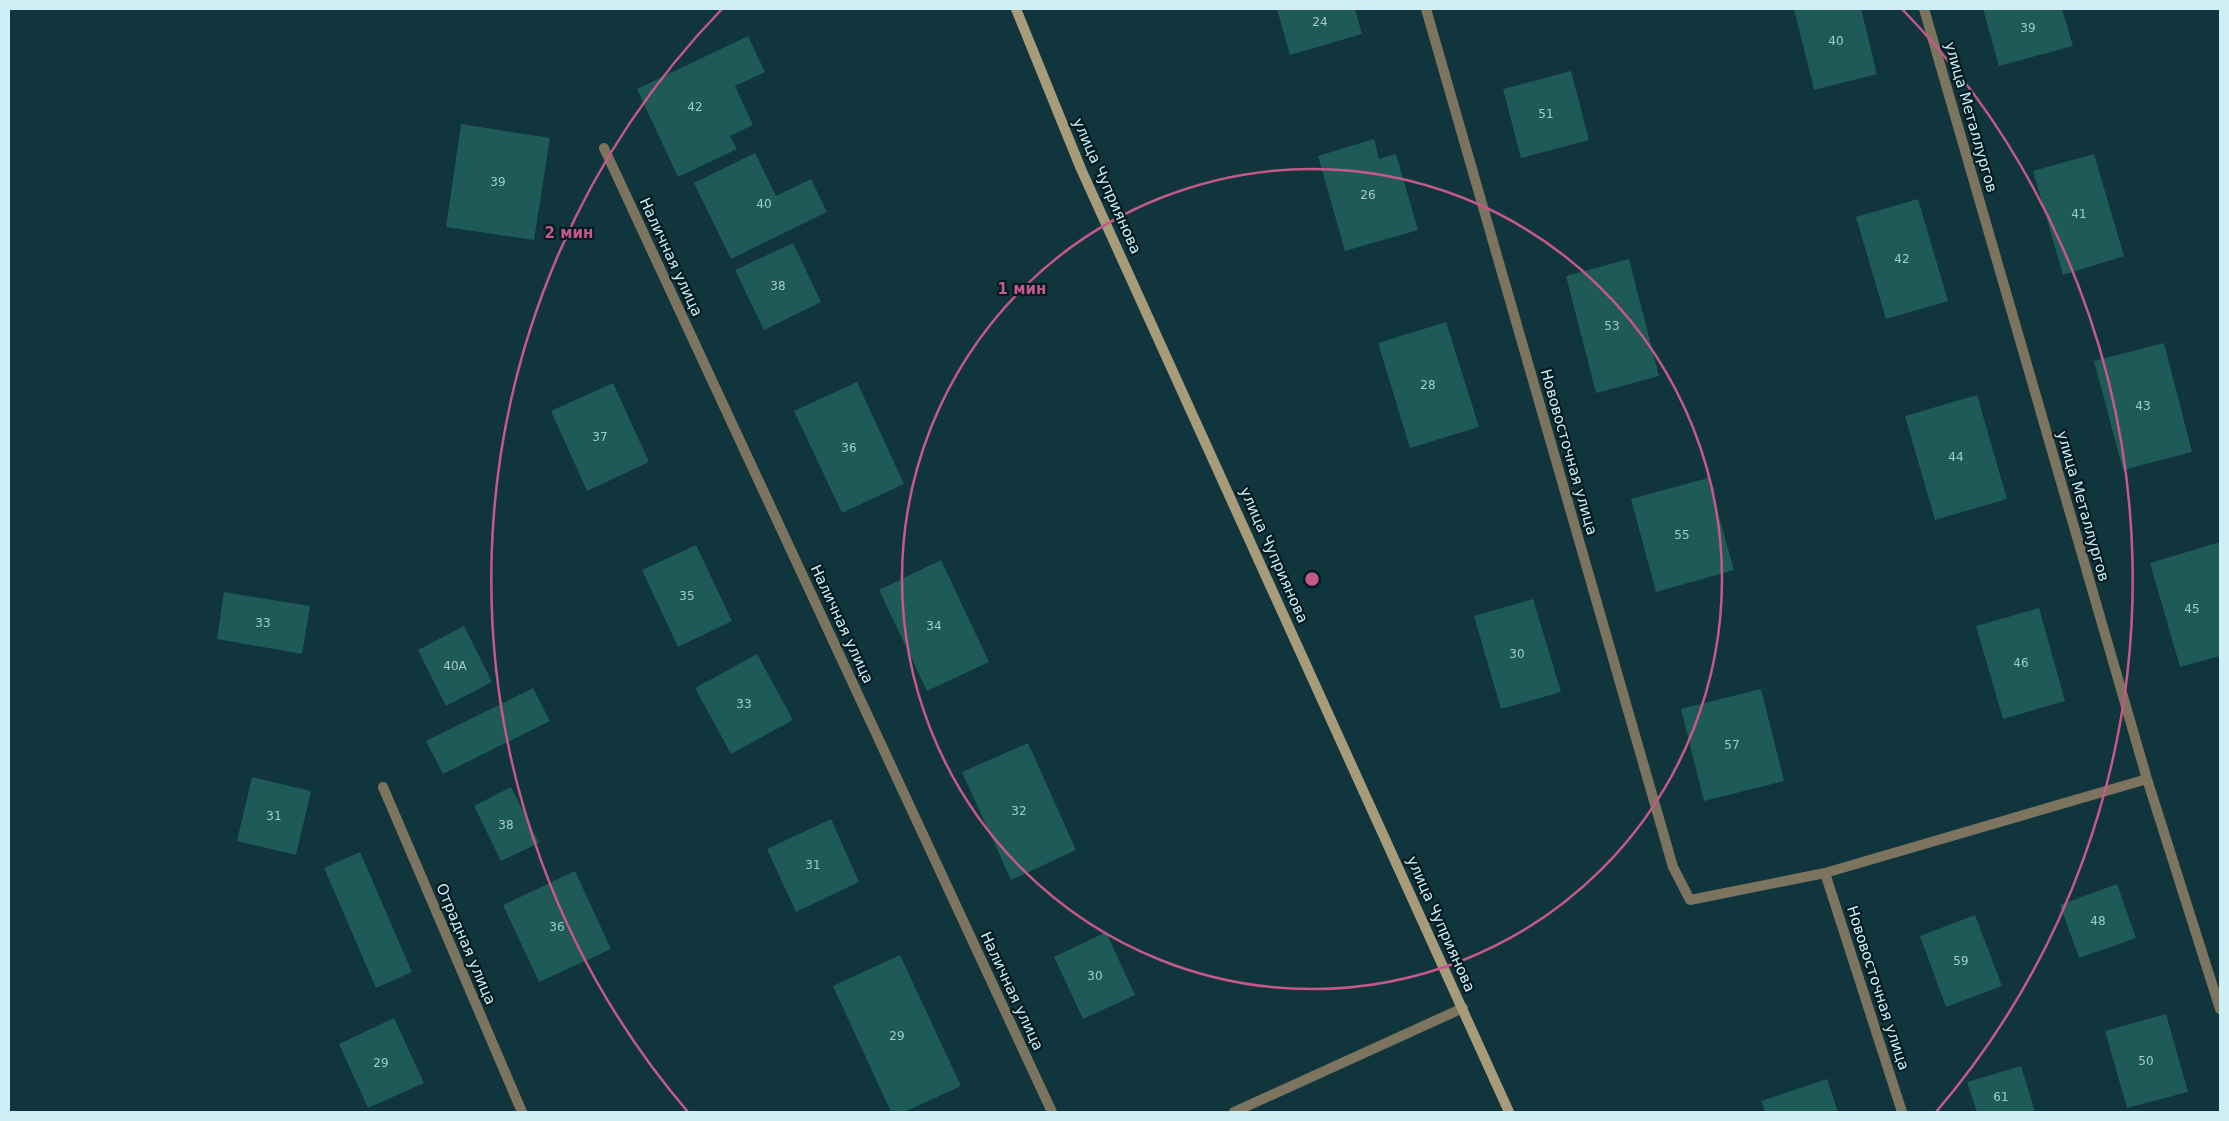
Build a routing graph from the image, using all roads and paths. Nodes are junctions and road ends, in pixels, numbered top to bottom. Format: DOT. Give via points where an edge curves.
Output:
graph roads {
  1 [pos="1016,9"];
  2 [pos="1426,9"];
  3 [pos="1924,9"];
  4 [pos="604,148"];
  5 [pos="2147,779"];
  6 [pos="383,787"];
  7 [pos="1826,873"];
  8 [pos="1463,1008"];
  9 [pos="2220,1009"];
  10 [pos="522,1112"];
  11 [pos="1052,1112"];
  12 [pos="1234,1112"];
  13 [pos="1509,1112"];
  14 [pos="1902,1112"];
  1 -- 8 [label="street, улица Чуприянова" via="1081,169"];
  2 -- 7 [label="street, Нововосточная улица" via="1673,867 1690,900"];
  3 -- 5 [label="street, улица Металлургов"];
  4 -- 11 [label="street, Наличная улица"];
  5 -- 7 [label="street"];
  5 -- 9 [label="street, улица Металлургов"];
  6 -- 10 [label="street, Отрадная улица"];
  7 -- 14 [label="street, Нововосточная улица"];
  8 -- 12 [label="street"];
  8 -- 13 [label="street, улица Чуприянова"];
}
